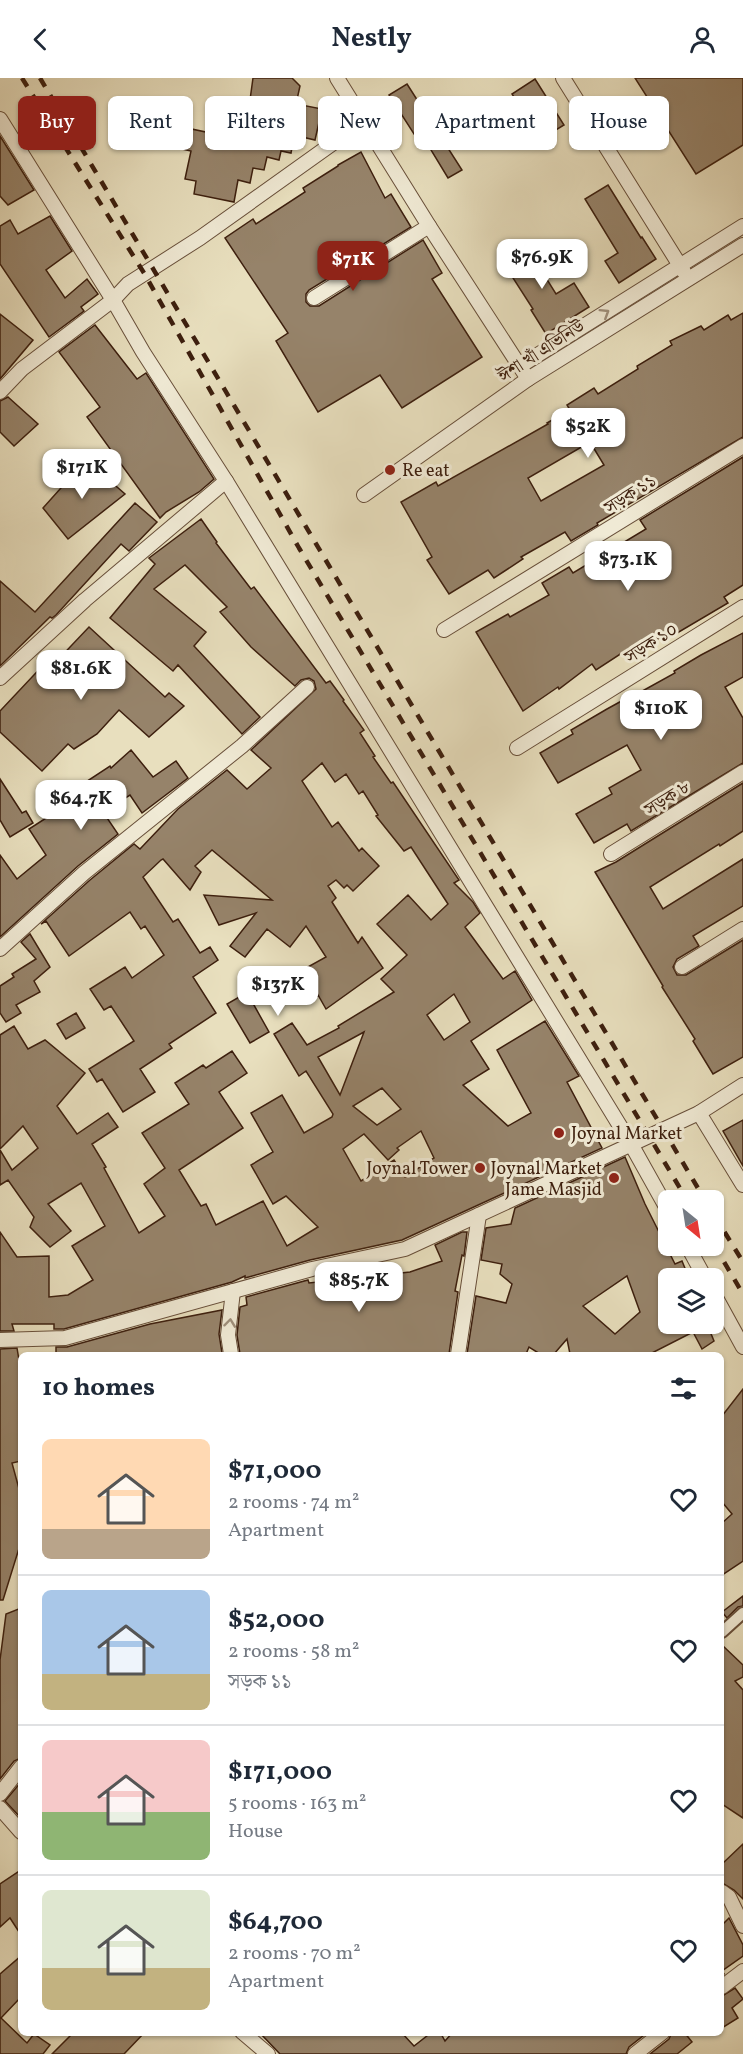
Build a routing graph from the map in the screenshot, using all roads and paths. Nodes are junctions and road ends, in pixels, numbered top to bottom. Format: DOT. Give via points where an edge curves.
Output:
graph roads {
  1 [pos="337,78"];
  2 [pos="563,78"];
  3 [pos="348,96"];
  4 [pos="0,119"];
  5 [pos="323,150"];
  6 [pos="382,150"];
  7 [pos="429,226"];
  8 [pos="743,226"];
  9 [pos="743,245"];
  10 [pos="680,266"];
  11 [pos="689,280"];
  12 [pos="314,298"];
  13 [pos="112,300"];
  14 [pos="520,366"];
  15 [pos="528,379"];
  16 [pos="0,392"];
  17 [pos="743,446"];
  18 [pos="226,482"];
  19 [pos="364,495"];
  20 [pos="743,607"];
  21 [pos="444,630"];
  22 [pos="0,678"];
  23 [pos="307,687"];
  24 [pos="517,748"];
  25 [pos="743,772"];
  26 [pos="611,854"];
  27 [pos="743,929"];
  28 [pos="0,949"];
  29 [pos="682,967"];
  30 [pos="743,1086"];
  31 [pos="699,1113"];
  32 [pos="632,1144"];
  33 [pos="743,1185"];
  34 [pos="658,1192"];
  35 [pos="478,1215"];
  36 [pos="234,1291"];
  37 [pos="724,1312"];
  38 [pos="0,1340"];
  39 [pos="743,1347"];
  40 [pos="231,1352"];
  41 [pos="458,1352"];
  42 [pos="743,1613"];
  43 [pos="724,1630"];
  44 [pos="18,1771"];
  45 [pos="0,1794"];
  46 [pos="0,1808"];
  47 [pos="18,1829"];
  48 [pos="724,1893"];
  49 [pos="743,1926"];
  50 [pos="743,1971"];
  51 [pos="724,1985"];
  52 [pos="246,2036"];
  53 [pos="658,2036"];
  54 [pos="268,2054"];
  55 [pos="635,2054"];
  1 -- 3 [label="street"];
  2 -- 10 [label="street"];
  4 -- 13 [label="street"];
  5 -- 13 [label="street" via="128,284"];
  6 -- 7 [label="street"];
  7 -- 12 [label="street"];
  7 -- 14 [label="street"];
  8 -- 10 [label="street"];
  9 -- 11 [label="street, ঈশা খাঁ এভিনিউ"];
  10 -- 11 [label="street"];
  14 -- 10 [label="street, one-way"];
  11 -- 15 [label="street, ঈশা খাঁ এভিনিউ"];
  13 -- 16 [label="street" via="22,369"];
  13 -- 18 [label="street"];
  14 -- 15 [label="street"];
  15 -- 19 [label="street, ঈশা খাঁ এভিনিউ"];
  17 -- 21 [label="street, সড়ক ১১"];
  18 -- 22 [label="street" via="85,600"];
  18 -- 32 [label="street"];
  20 -- 24 [label="street, সড়ক ১০"];
  23 -- 28 [label="street" via="242,746 84,873"];
  25 -- 26 [label="street, সড়ক ৮"];
  27 -- 29 [label="street"];
  30 -- 31 [label="street"];
  31 -- 32 [label="street"];
  31 -- 33 [label="street"];
  32 -- 34 [label="street"];
  32 -- 35 [label="street"];
  35 -- 36 [label="street" via="405,1249"];
  35 -- 41 [label="street"];
  36 -- 38 [label="street" via="65,1338"];
  40 -- 36 [label="street, one-way" via="228,1335"];
  37 -- 39 [label="street"];
  42 -- 43 [label="street"];
  44 -- 45 [label="street"];
  46 -- 47 [label="street"];
  48 -- 49 [label="street"];
  50 -- 51 [label="street"];
  52 -- 54 [label="street"];
  53 -- 55 [label="street"];
}
